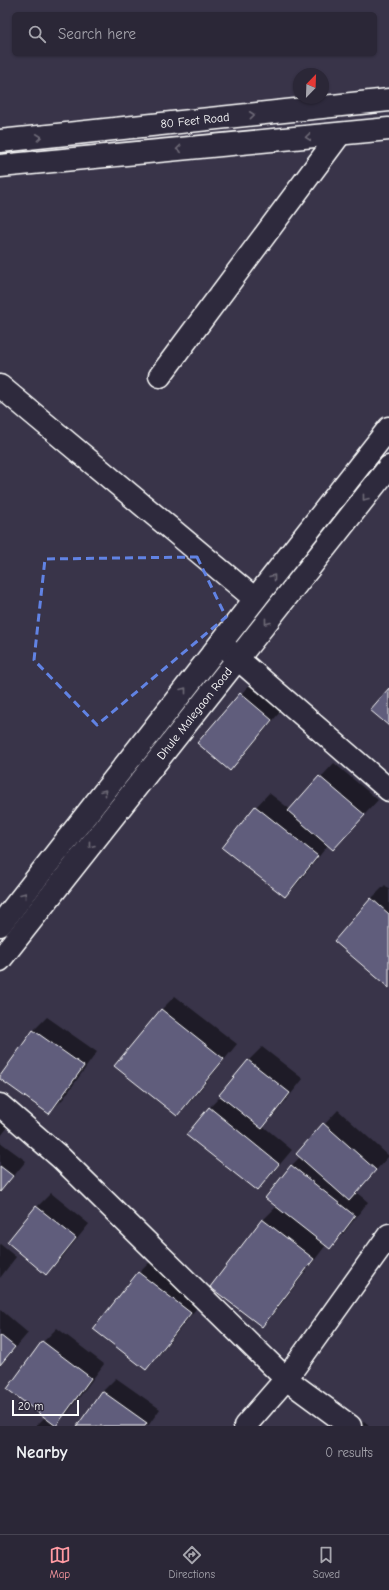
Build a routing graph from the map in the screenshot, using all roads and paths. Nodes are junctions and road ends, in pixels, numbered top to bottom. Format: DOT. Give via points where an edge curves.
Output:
graph roads {
  1 [pos="389,100"];
  2 [pos="389,129"];
  3 [pos="340,134"];
  4 [pos="0,141"];
  5 [pos="0,166"];
  6 [pos="160,376"];
  7 [pos="0,386"];
  8 [pos="389,428"];
  9 [pos="389,467"];
  10 [pos="256,599"];
  11 [pos="221,643"];
  12 [pos="238,659"];
  13 [pos="389,790"];
  14 [pos="0,925"];
  15 [pos="0,960"];
  16 [pos="0,1104"];
  17 [pos="389,1235"];
  18 [pos="286,1379"];
  19 [pos="245,1426"];
  20 [pos="350,1426"];
  4 -- 1 [label="main road, 80 Feet Road, one-way"];
  2 -- 3 [label="main road"];
  3 -- 5 [label="main road, one-way"];
  3 -- 6 [label="main road"];
  7 -- 10 [label="main road"];
  10 -- 8 [label="main road, one-way"];
  9 -- 12 [label="main road, Dhule Malegaon Road, one-way"];
  10 -- 11 [label="main road"];
  11 -- 12 [label="main road"];
  14 -- 11 [label="main road, one-way"];
  12 -- 13 [label="main road"];
  12 -- 15 [label="main road, Dhule Malegaon Road, one-way"];
  16 -- 18 [label="main road" via="61,1158"];
  17 -- 18 [label="main road"];
  18 -- 19 [label="main road"];
  18 -- 20 [label="main road"];
}
